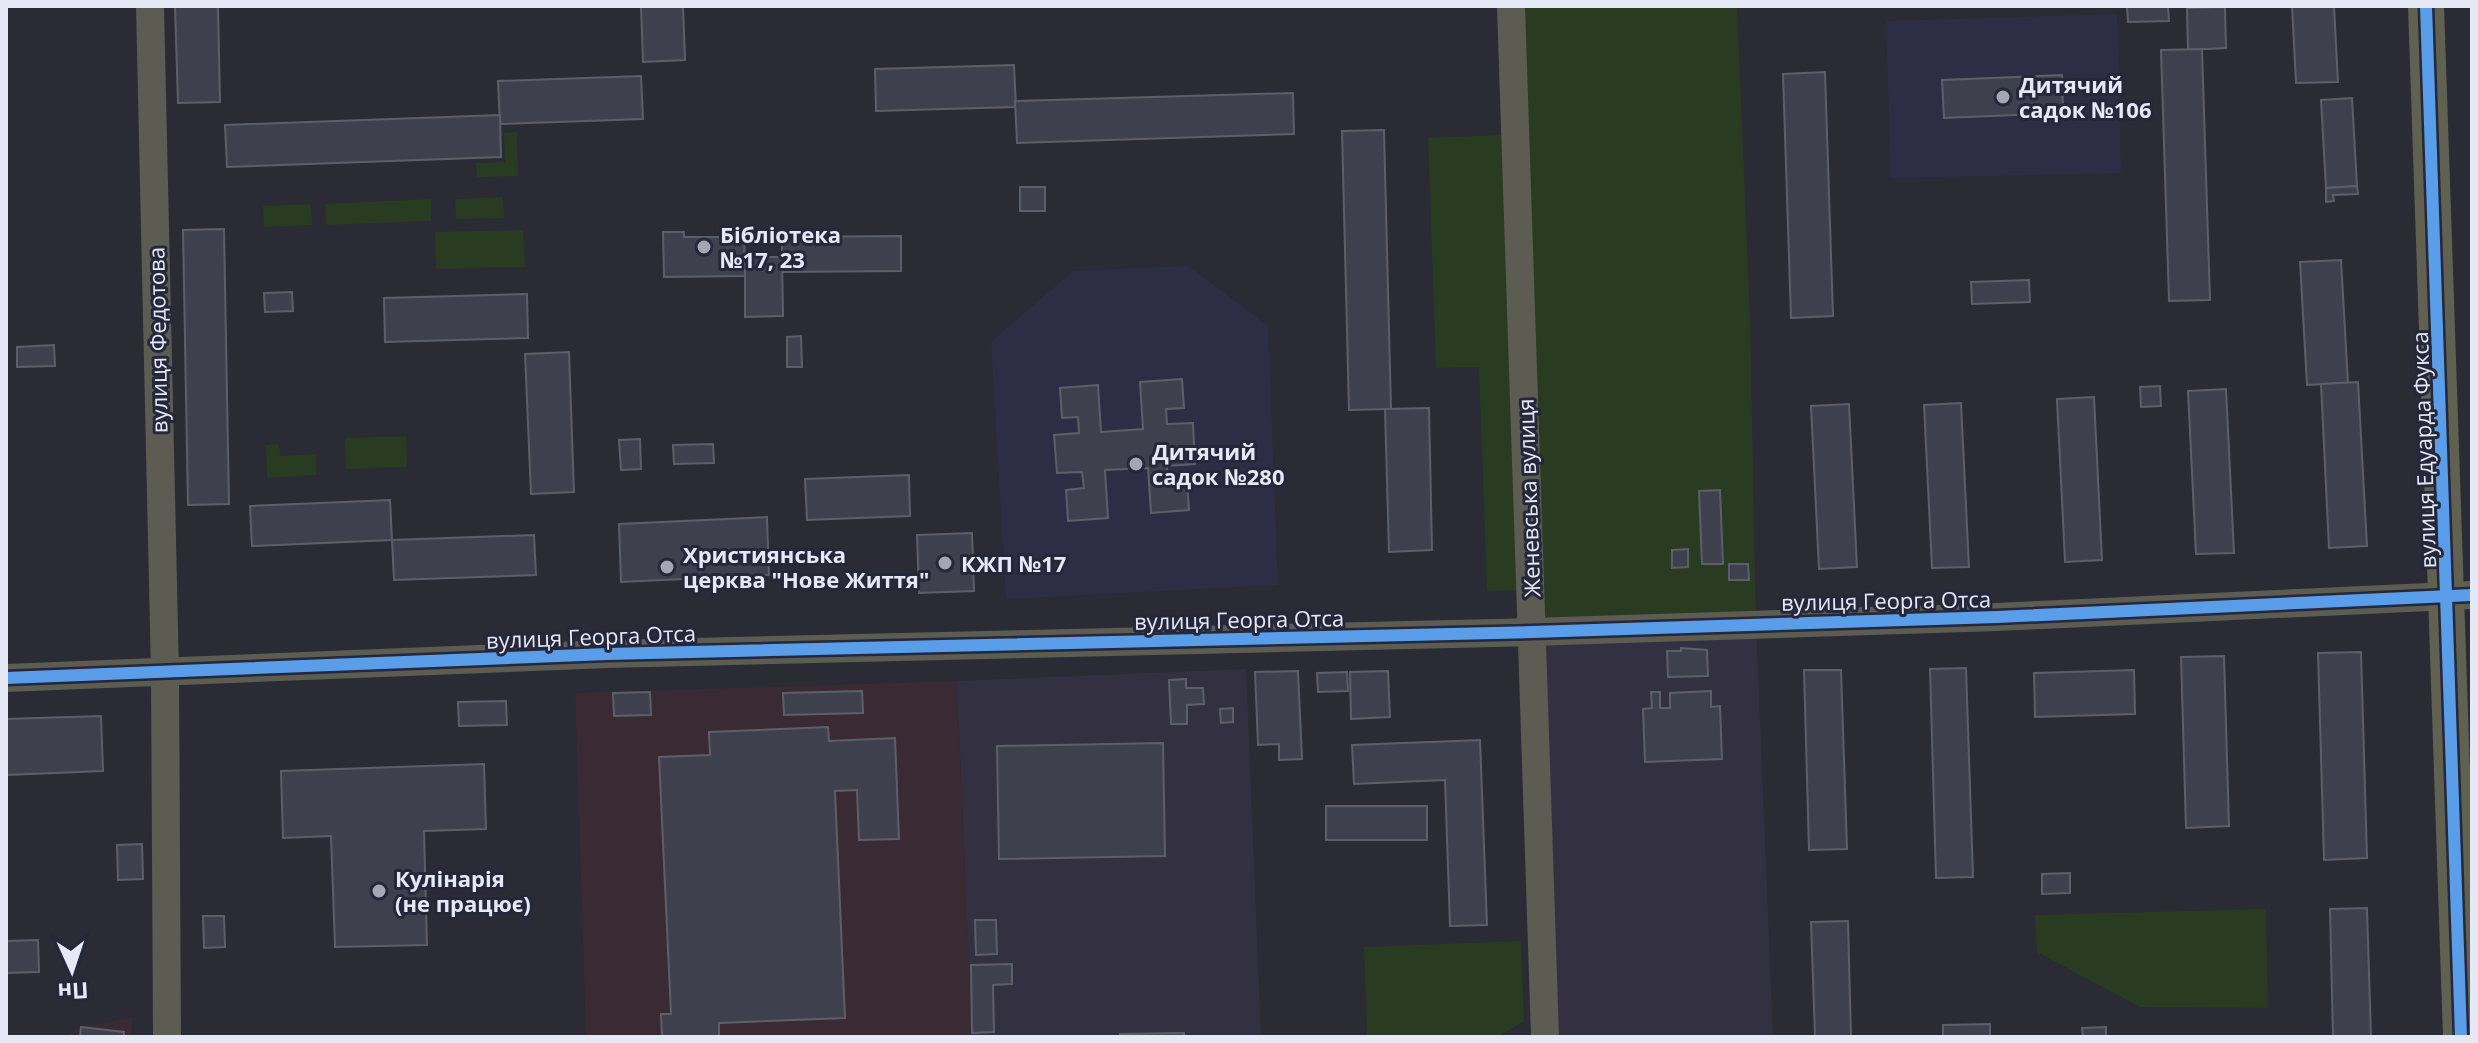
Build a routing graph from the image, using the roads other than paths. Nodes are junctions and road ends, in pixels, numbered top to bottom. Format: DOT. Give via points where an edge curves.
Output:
graph roads {
  1 [pos="150,6"];
  2 [pos="1511,6"];
  3 [pos="2426,6"];
  4 [pos="2460,595"];
  5 [pos="1532,632"];
  6 [pos="165,673"];
  7 [pos="6,678"];
  8 [pos="167,1037"];
  9 [pos="1545,1037"];
  10 [pos="2461,1037"];
  1 -- 6 [label="street, вулиця Федотова"];
  2 -- 5 [label="street, Женевська вулиця"];
  3 -- 4 [label="main road, вулиця Едуарда Фукса"];
  4 -- 5 [label="street, вулиця Георга Отса"];
  4 -- 10 [label="main road, вулиця Едуарда Фукса"];
  5 -- 6 [label="street, вулиця Георга Отса" via="607,654"];
  5 -- 9 [label="street, Женевська вулиця"];
  6 -- 7 [label="street, вулиця Георга Отса"];
  6 -- 8 [label="street, вулиця Федотова"];
}
